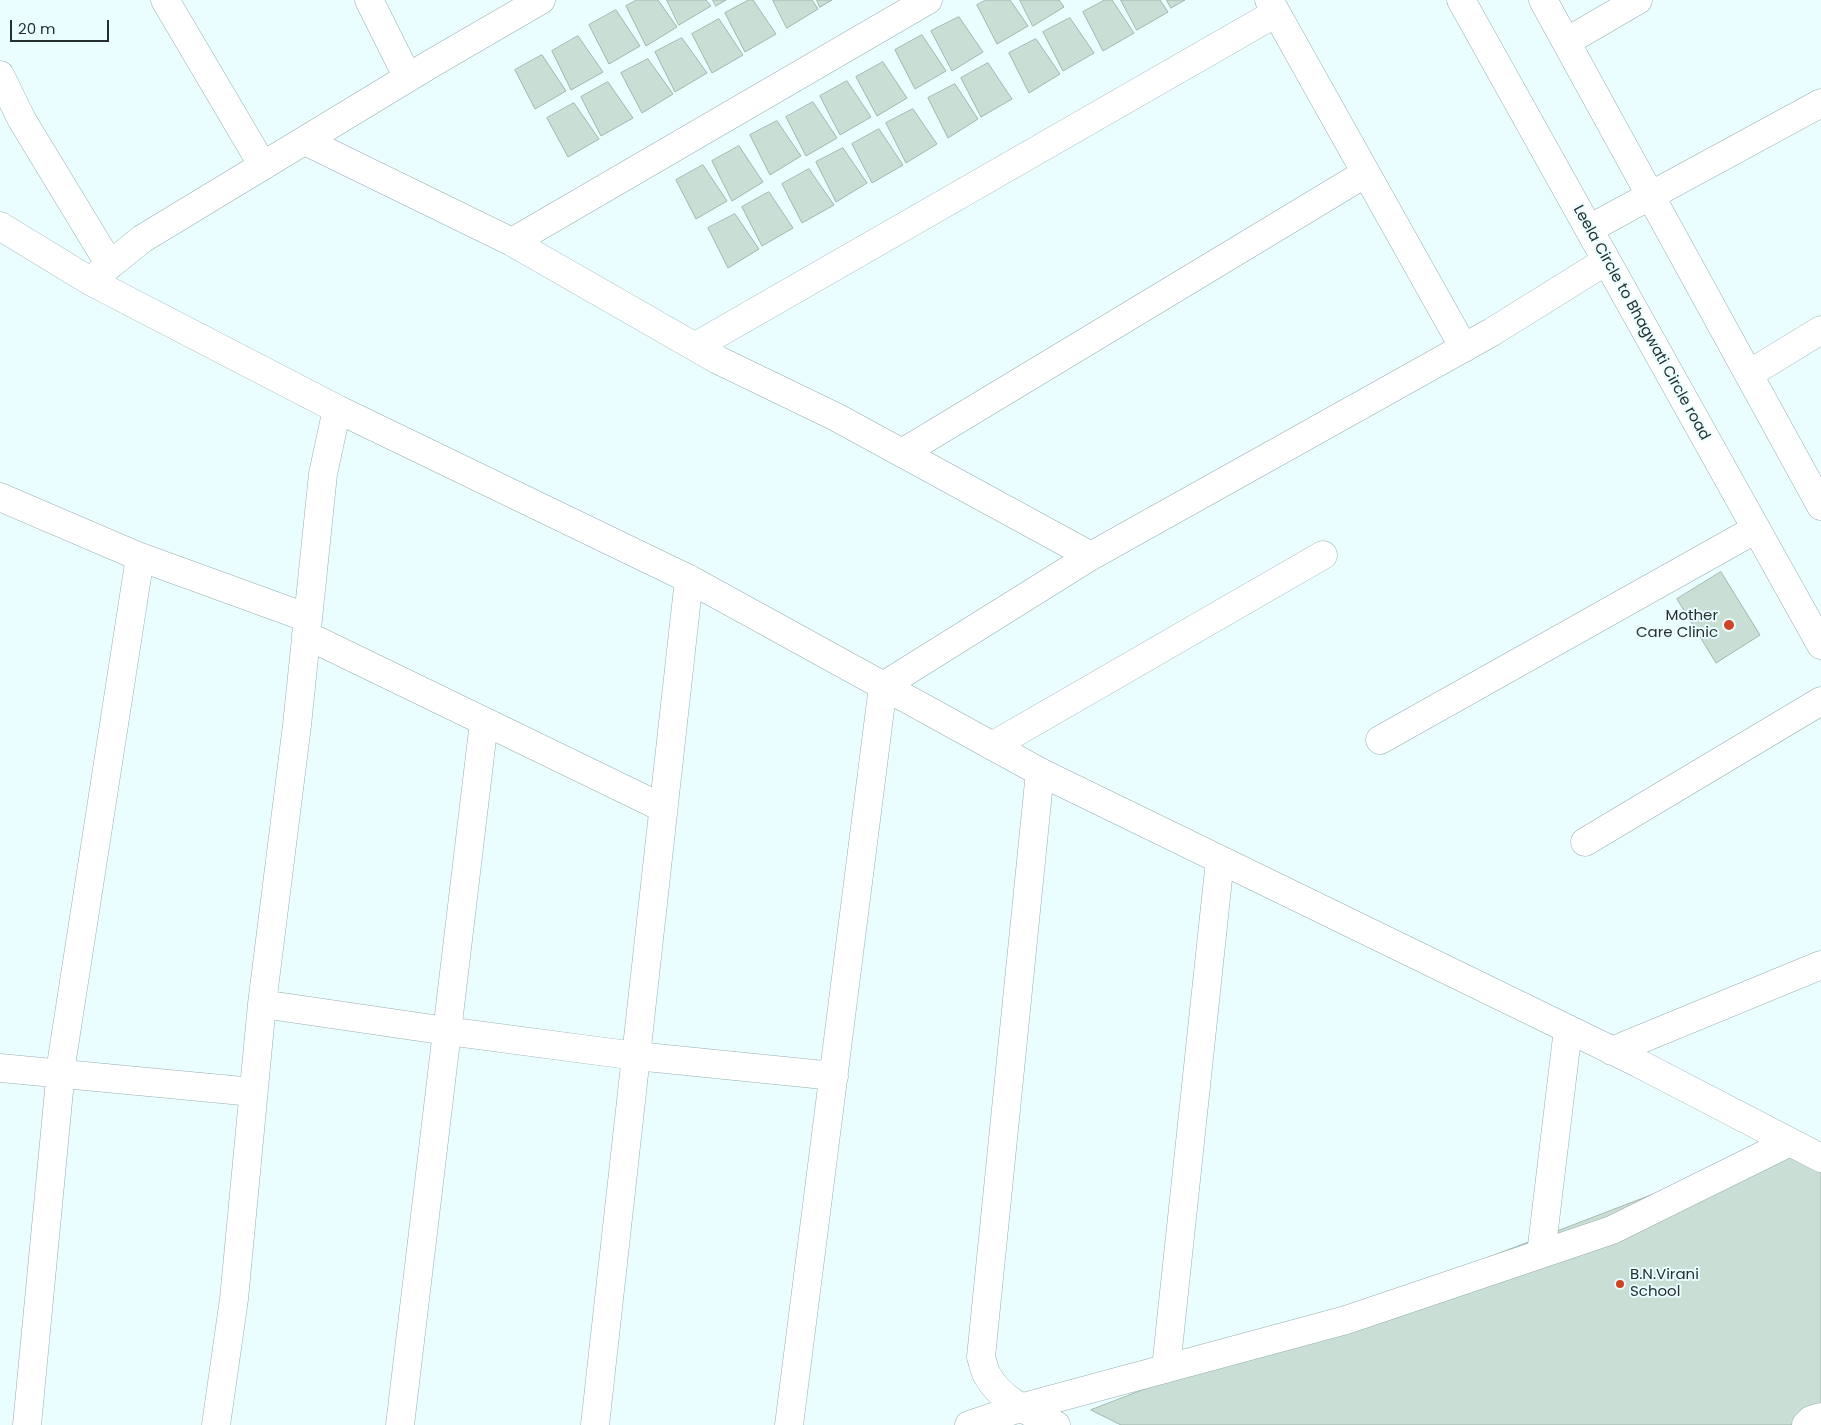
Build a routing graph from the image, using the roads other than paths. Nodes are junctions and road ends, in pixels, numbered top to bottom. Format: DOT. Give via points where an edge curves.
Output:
graph roads {
  1 [pos="165,0"];
  2 [pos="369,0"];
  3 [pos="541,0"];
  4 [pos="928,0"];
  5 [pos="1461,0"];
  6 [pos="1543,0"];
  7 [pos="1638,0"];
  8 [pos="1273,6"];
  9 [pos="1566,42"];
  10 [pos="0,75"];
  11 [pos="408,78"];
  12 [pos="1821,103"];
  13 [pos="305,140"];
  14 [pos="263,166"];
  15 [pos="1366,173"];
  16 [pos="1651,196"];
  17 [pos="0,226"];
  18 [pos="1588,229"];
  19 [pos="512,242"];
  20 [pos="1606,261"];
  21 [pos="100,273"];
  22 [pos="1821,330"];
  23 [pos="696,346"];
  24 [pos="1464,348"];
  25 [pos="1749,374"];
  26 [pos="337,409"];
  27 [pos="902,453"];
  28 [pos="0,497"];
  29 [pos="1821,506"];
  30 [pos="1756,529"];
  31 [pos="1322,555"];
  32 [pos="1091,556"];
  33 [pos="140,557"];
  34 [pos="689,579"];
  35 [pos="307,627"];
  36 [pos="1821,645"];
  37 [pos="883,686"];
  38 [pos="1821,701"];
  39 [pos="484,722"];
  40 [pos="1380,740"];
  41 [pos="992,746"];
  42 [pos="1040,772"];
  43 [pos="663,808"];
  44 [pos="1585,842"];
  45 [pos="1220,860"];
  46 [pos="1821,965"];
  47 [pos="262,1004"];
  48 [pos="1568,1029"];
  49 [pos="447,1031"];
  50 [pos="1612,1051"];
  51 [pos="636,1056"];
  52 [pos="0,1068"];
  53 [pos="60,1074"];
  54 [pos="834,1076"];
  55 [pos="253,1092"];
  56 [pos="1790,1142"];
  57 [pos="1821,1158"];
  58 [pos="1541,1254"];
  59 [pos="1166,1368"];
  60 [pos="1020,1408"];
  61 [pos="1821,1417"];
  62 [pos="28,1425"];
  63 [pos="216,1425"];
  64 [pos="400,1425"];
  65 [pos="595,1425"];
  66 [pos="789,1425"];
  67 [pos="969,1425"];
  68 [pos="1056,1425"];
  69 [pos="1806,1425"];
  1 -- 14 [label="street"];
  2 -- 11 [label="street"];
  3 -- 11 [label="street"];
  4 -- 19 [label="street"];
  5 -- 18 [label="street, Leela Circle to Bhagwati Circle road"];
  6 -- 9 [label="street"];
  7 -- 9 [label="street"];
  8 -- 15 [label="street"];
  8 -- 23 [label="street"];
  9 -- 16 [label="street"];
  10 -- 21 [label="street"];
  11 -- 13 [label="street"];
  12 -- 16 [label="street"];
  13 -- 14 [label="street"];
  13 -- 19 [label="street"];
  14 -- 21 [label="street" via="142,239"];
  15 -- 24 [label="street"];
  15 -- 27 [label="street"];
  16 -- 18 [label="street"];
  16 -- 25 [label="street"];
  17 -- 21 [label="street"];
  18 -- 20 [label="street, Leela Circle to Bhagwati Circle road"];
  19 -- 23 [label="street"];
  20 -- 24 [label="street"];
  20 -- 30 [label="street, Leela Circle to Bhagwati Circle road"];
  21 -- 26 [label="street"];
  22 -- 25 [label="street"];
  23 -- 27 [label="street"];
  24 -- 32 [label="street"];
  25 -- 29 [label="street"];
  26 -- 34 [label="street"];
  26 -- 35 [label="street" via="323,474"];
  27 -- 32 [label="street"];
  28 -- 33 [label="street"];
  30 -- 36 [label="street, Leela Circle to Bhagwati Circle road"];
  30 -- 40 [label="street"];
  31 -- 41 [label="street"];
  32 -- 37 [label="street"];
  33 -- 35 [label="street"];
  33 -- 53 [label="street"];
  34 -- 37 [label="street"];
  34 -- 43 [label="street"];
  35 -- 39 [label="street"];
  35 -- 47 [label="street"];
  37 -- 41 [label="street"];
  37 -- 54 [label="street"];
  38 -- 44 [label="street"];
  39 -- 43 [label="street"];
  39 -- 49 [label="street"];
  41 -- 42 [label="street"];
  42 -- 45 [label="street"];
  42 -- 60 [label="street" via="982,1357 987,1375"];
  43 -- 51 [label="street"];
  45 -- 48 [label="street"];
  45 -- 59 [label="street"];
  46 -- 50 [label="street"];
  47 -- 49 [label="street"];
  47 -- 55 [label="street"];
  48 -- 50 [label="street"];
  48 -- 58 [label="street"];
  49 -- 51 [label="street"];
  49 -- 64 [label="street"];
  50 -- 56 [label="street"];
  51 -- 54 [label="street"];
  51 -- 65 [label="street"];
  52 -- 53 [label="street"];
  53 -- 55 [label="street"];
  53 -- 62 [label="street"];
  54 -- 66 [label="street"];
  55 -- 63 [label="street" via="234,1299"];
  56 -- 57 [label="street"];
  56 -- 58 [label="street" via="1612,1230"];
  58 -- 59 [label="street" via="1346,1320"];
  59 -- 60 [label="street"];
  60 -- 67 [label="street"];
  60 -- 68 [label="street"];
  61 -- 69 [label="street"];
}
